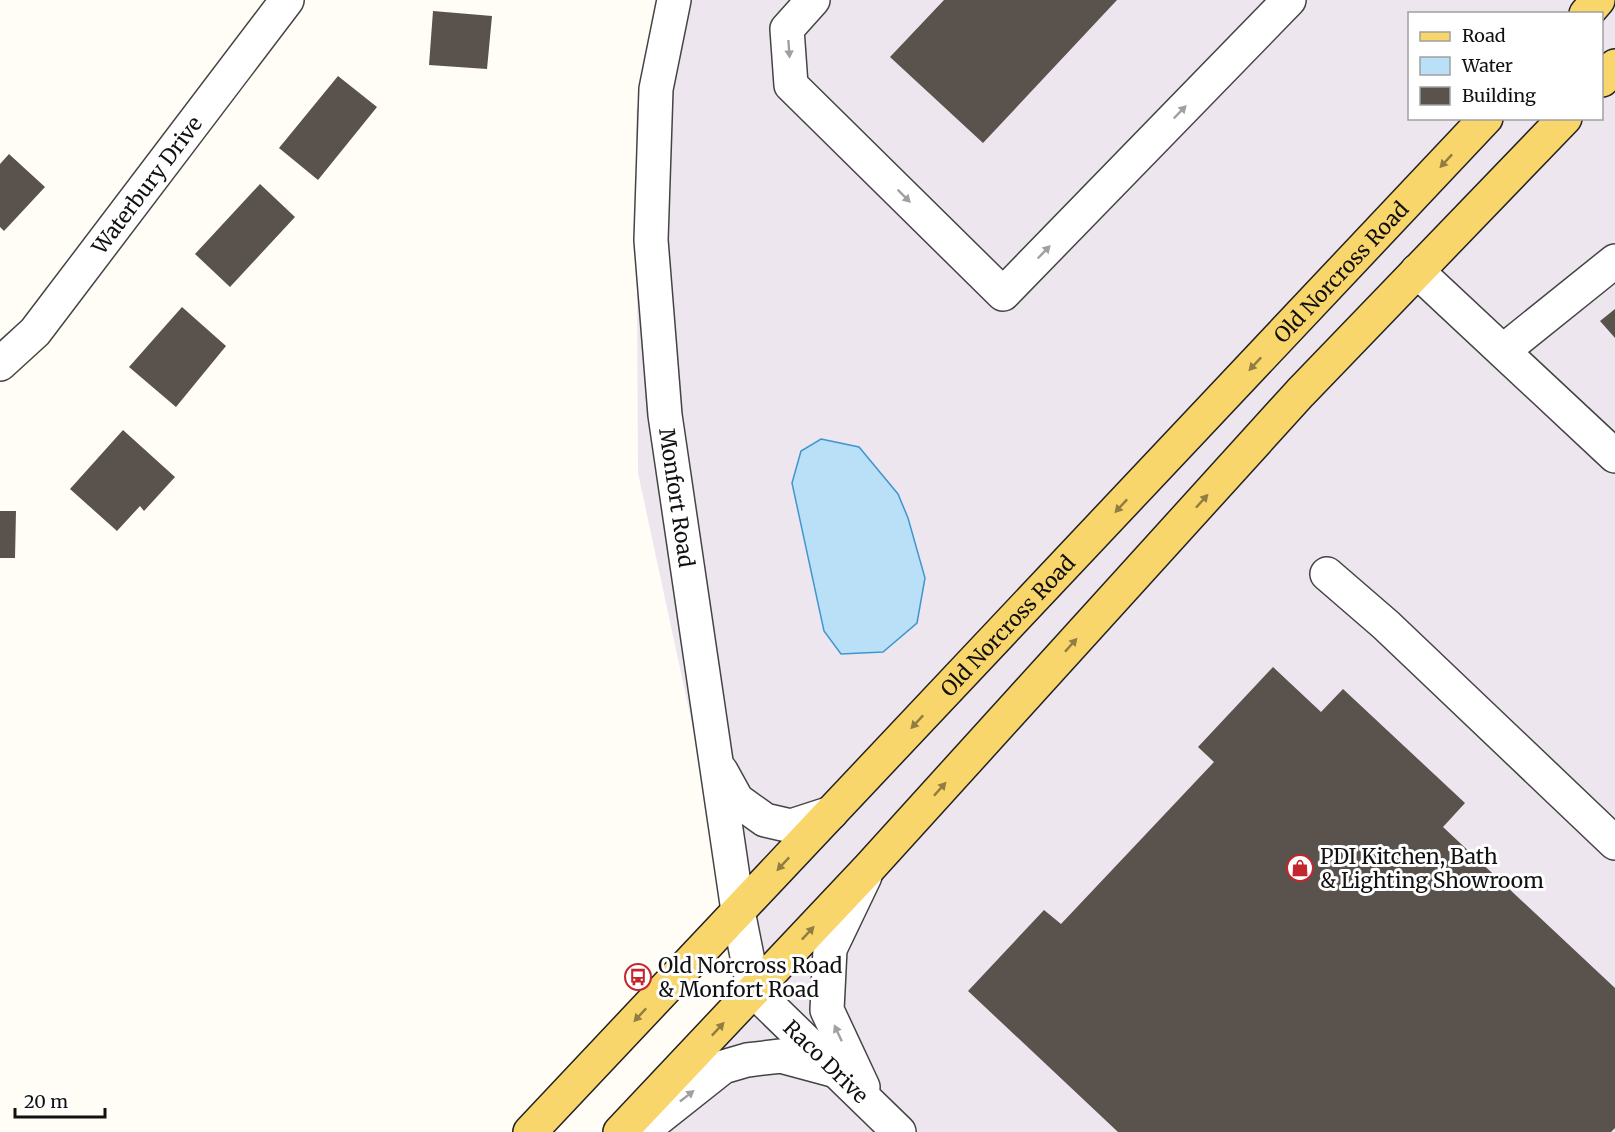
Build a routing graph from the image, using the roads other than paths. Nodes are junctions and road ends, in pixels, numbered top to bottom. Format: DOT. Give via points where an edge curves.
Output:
graph roads {
  1 [pos="287,0"];
  2 [pos="674,0"];
  3 [pos="813,0"];
  4 [pos="1289,0"];
  5 [pos="1599,0"];
  6 [pos="1588,12"];
  7 [pos="1615,66"];
  8 [pos="1603,79"];
  9 [pos="1484,120"];
  10 [pos="1563,120"];
  11 [pos="1615,261"];
  12 [pos="1418,271"];
  13 [pos="1503,351"];
  14 [pos="0,364"];
  15 [pos="1615,456"];
  16 [pos="1327,574"];
  17 [pos="718,764"];
  18 [pos="831,813"];
  19 [pos="1615,843"];
  20 [pos="869,868"];
  21 [pos="738,911"];
  22 [pos="754,991"];
  23 [pos="838,1072"];
  24 [pos="872,1105"];
  25 [pos="530,1132"];
  26 [pos="620,1132"];
  27 [pos="641,1132"];
  28 [pos="899,1132"];
  1 -- 14 [label="street, Waterbury Drive" via="35,332"];
  2 -- 17 [label="street, Monfort Road" via="656,88 651,240 664,415"];
  3 -- 4 [label="street, one-way" via="787,29 791,85 1003,294"];
  5 -- 6 [label="main road"];
  7 -- 8 [label="main road"];
  9 -- 18 [label="main road, Old Norcross Road, one-way"];
  10 -- 12 [label="main road"];
  11 -- 13 [label="street"];
  12 -- 13 [label="street"];
  20 -- 12 [label="main road, one-way" via="1300,393"];
  13 -- 15 [label="street"];
  16 -- 19 [label="street" via="1386,625"];
  17 -- 18 [label="street" via="738,800 765,820 791,826"];
  17 -- 21 [label="street, Monfort Road"];
  18 -- 21 [label="main road, Old Norcross Road, one-way"];
  22 -- 20 [label="main road, one-way"];
  24 -- 20 [label="street, one-way" via="827,1010 830,949"];
  21 -- 22 [label="street, Monfort Road"];
  21 -- 25 [label="main road, Old Norcross Road, one-way"];
  22 -- 23 [label="street, Raco Drive"];
  26 -- 22 [label="main road, one-way"];
  23 -- 24 [label="street, Raco Drive"];
  27 -- 23 [label="street, one-way" via="723,1068 747,1060 781,1056"];
  24 -- 28 [label="street, Raco Drive"];
}
